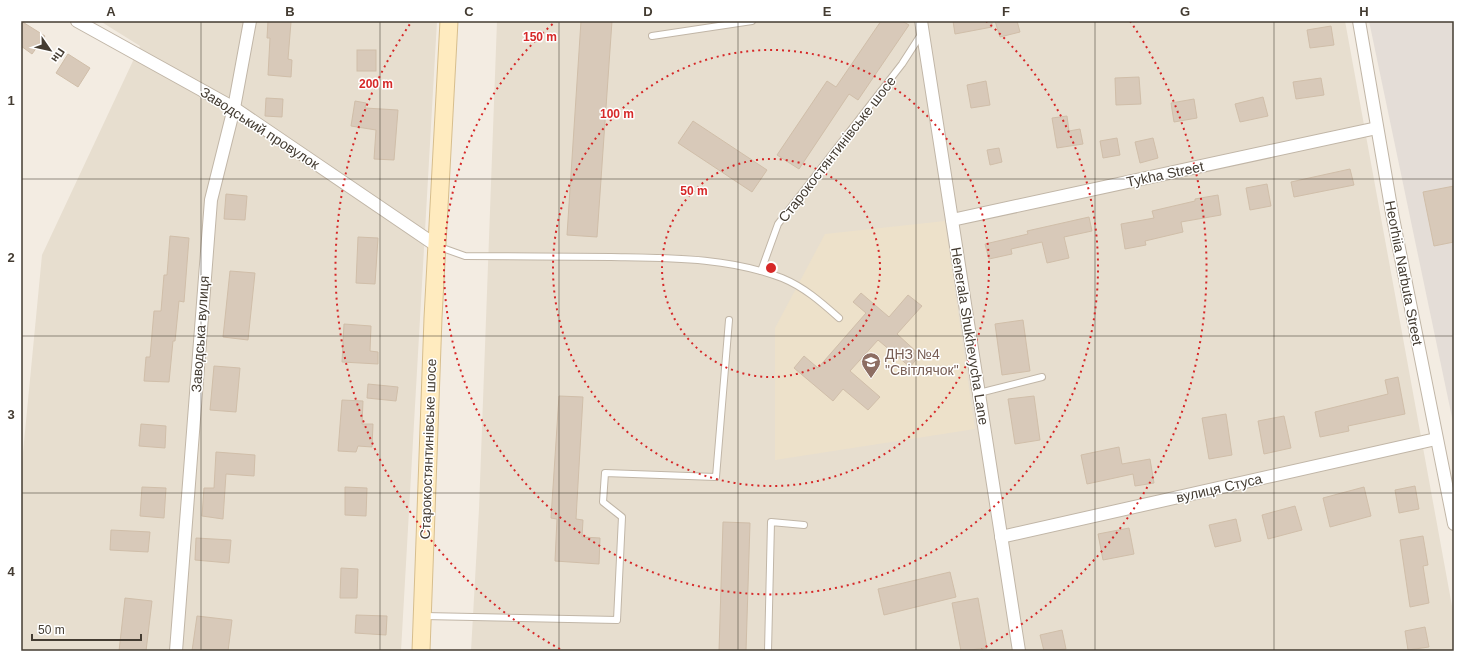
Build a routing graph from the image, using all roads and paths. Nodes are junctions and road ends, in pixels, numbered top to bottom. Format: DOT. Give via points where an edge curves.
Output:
graph roads {
  1 [pos="78,21"];
  2 [pos="250,21"];
  3 [pos="449,21"];
  4 [pos="752,21"];
  5 [pos="1359,21"];
  6 [pos="922,26"];
  7 [pos="652,36"];
  8 [pos="234,108"];
  9 [pos="1378,128"];
  10 [pos="952,220"];
  11 [pos="437,246"];
  12 [pos="761,270"];
  13 [pos="839,318"];
  14 [pos="729,320"];
  15 [pos="1042,377"];
  16 [pos="979,393"];
  17 [pos="1436,439"];
  18 [pos="1454,524"];
  19 [pos="804,525"];
  20 [pos="1001,537"];
  21 [pos="423,616"];
  22 [pos="176,651"];
  23 [pos="421,651"];
  24 [pos="768,651"];
  25 [pos="1019,651"];
  1 -- 8 [label="street, Заводський провулок"];
  2 -- 8 [label="street, Заводська вулиця"];
  3 -- 11 [label="main road, Старокостянтинівське шосе"];
  4 -- 7 [label="lane"];
  5 -- 9 [label="street, Heorhiia Narbuta Street"];
  6 -- 10 [label="street, Henerala Shukhevycha Lane"];
  6 -- 12 [label="lane, Старокостянтинівське шосе" via="902,64 778,224"];
  8 -- 11 [label="street, Заводський провулок"];
  8 -- 22 [label="street, Заводська вулиця" via="211,200"];
  9 -- 10 [label="street, Tykha Street"];
  9 -- 17 [label="street, Heorhiia Narbuta Street"];
  10 -- 16 [label="street, Henerala Shukhevycha Lane"];
  11 -- 12 [label="lane" via="465,256 698,260"];
  11 -- 21 [label="main road, Старокостянтинівське шосе"];
  12 -- 13 [label="lane" via="801,288"];
  14 -- 21 [label="lane" via="716,477 605,472 603,502 622,517 617,620"];
  15 -- 16 [label="lane"];
  16 -- 20 [label="street, Henerala Shukhevycha Lane"];
  17 -- 18 [label="street, Heorhiia Narbuta Street"];
  17 -- 20 [label="street, вулиця Стуса"];
  19 -- 24 [label="lane" via="771,522"];
  20 -- 25 [label="street, Henerala Shukhevycha Lane"];
  21 -- 23 [label="main road, Старокостянтинівське шосе"];
}
